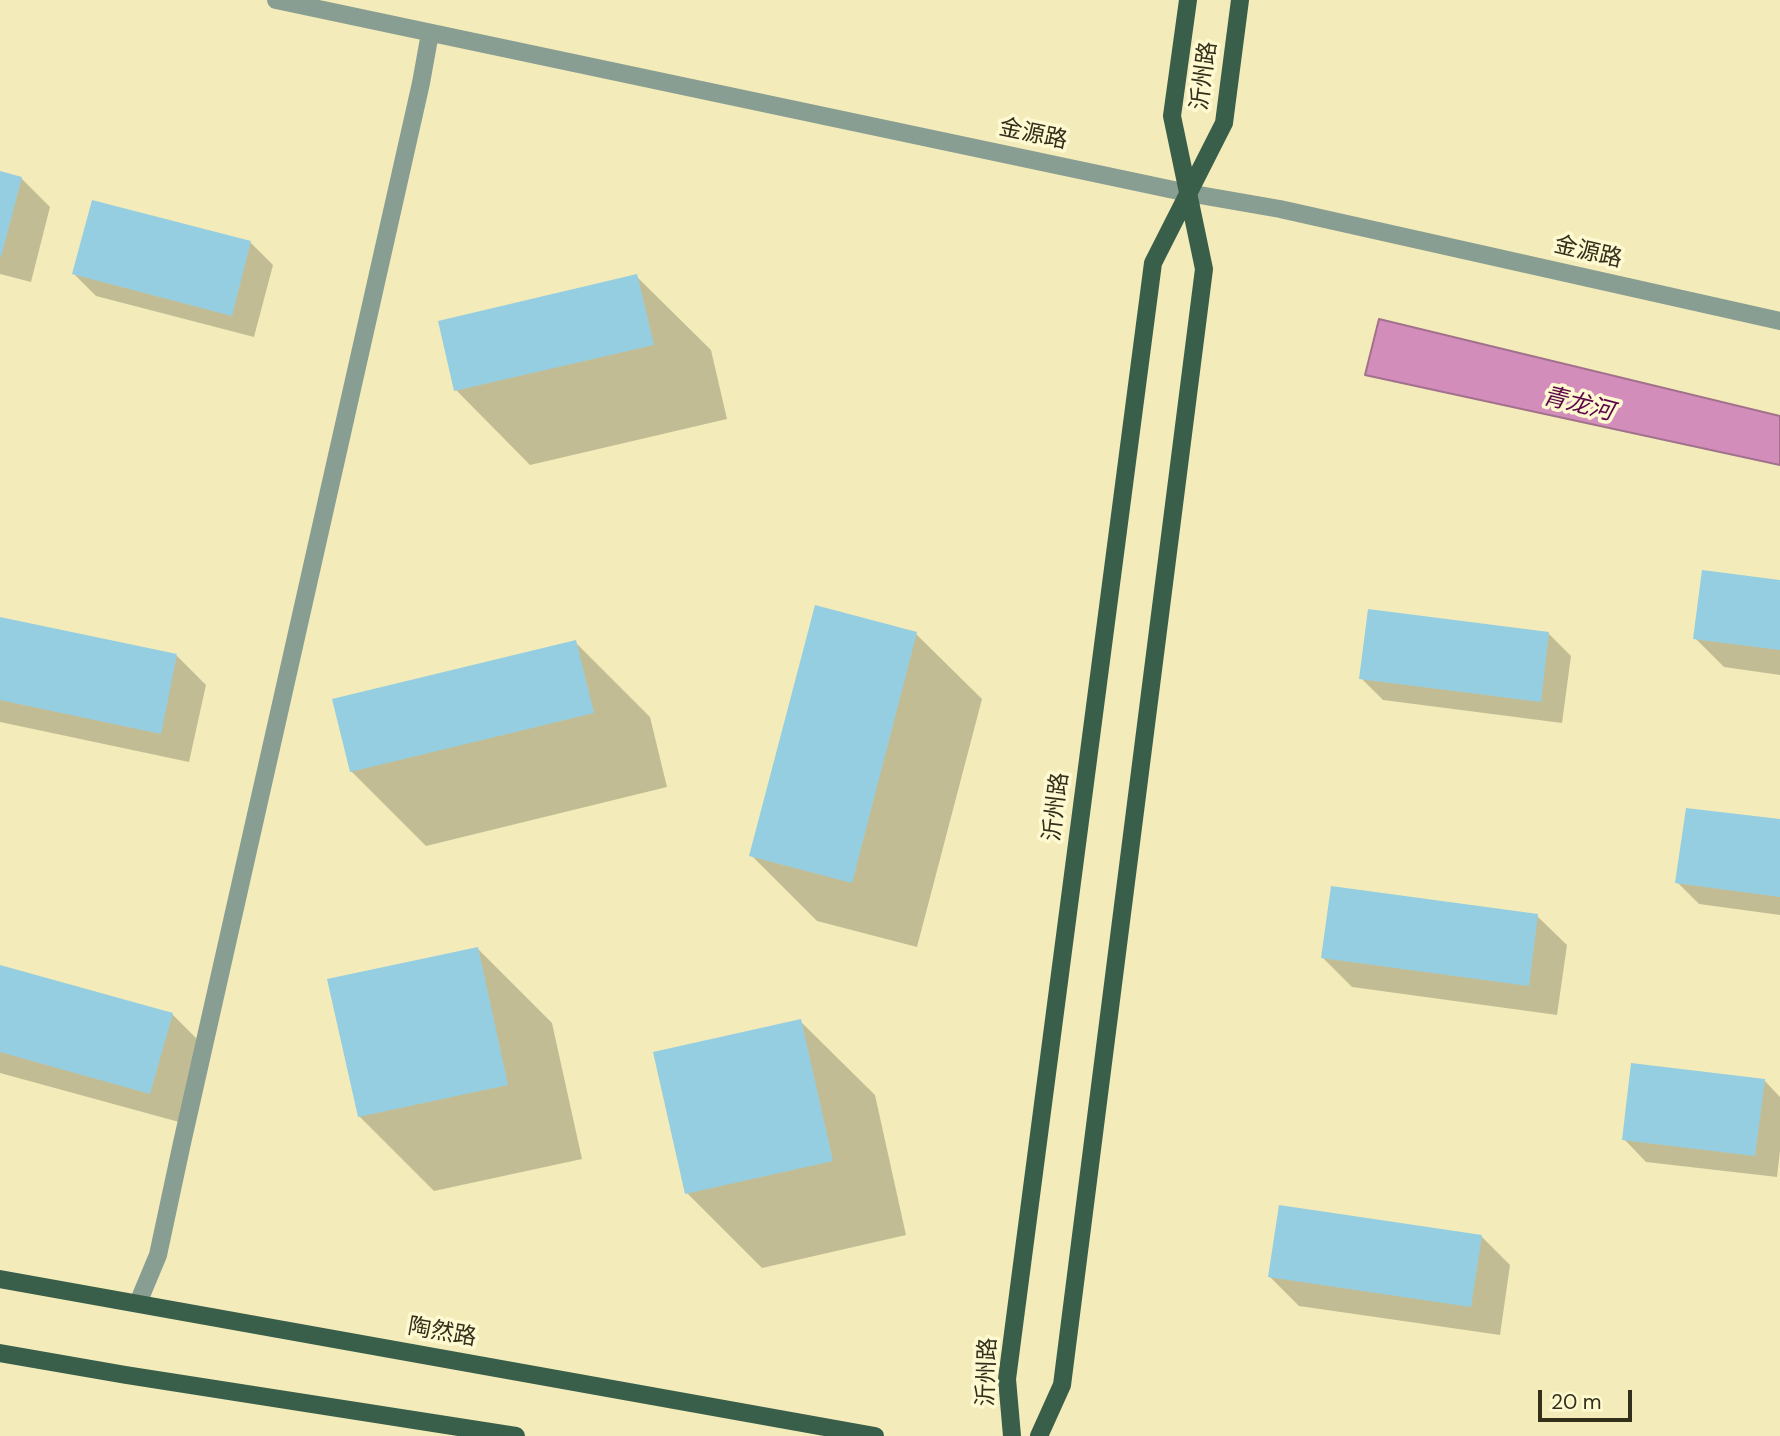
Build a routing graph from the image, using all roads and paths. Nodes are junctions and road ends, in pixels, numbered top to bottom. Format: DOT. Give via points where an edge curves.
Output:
graph roads {
  1 [pos="276,0"];
  2 [pos="1188,0"];
  3 [pos="1240,0"];
  4 [pos="430,33"];
  5 [pos="1188,193"];
  6 [pos="1780,321"];
  7 [pos="0,1279"];
  8 [pos="138,1303"];
  9 [pos="0,1353"];
  10 [pos="516,1436"];
  11 [pos="875,1436"];
  12 [pos="1012,1436"];
  13 [pos="1039,1436"];
  1 -- 4 [label="street, 金源路"];
  2 -- 5 [label="main road, 沂州路" via="1172,116"];
  3 -- 5 [label="main road, 沂州路" via="1224,123"];
  4 -- 5 [label="street, 金源路"];
  4 -- 8 [label="street" via="158,1255"];
  5 -- 6 [label="street, 金源路" via="1280,209"];
  5 -- 12 [label="main road, 沂州路" via="1153,263 1007,1379"];
  5 -- 13 [label="main road, 沂州路" via="1204,269 1062,1385"];
  7 -- 8 [label="main road, 陶然路"];
  8 -- 11 [label="main road, 陶然路"];
  9 -- 10 [label="main road"];
}
